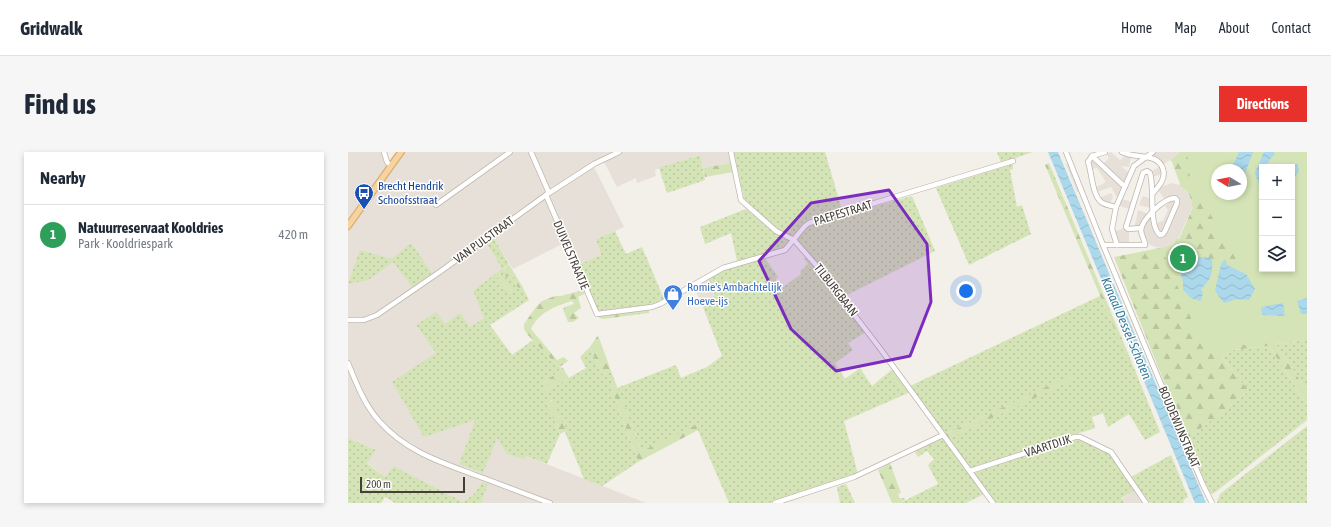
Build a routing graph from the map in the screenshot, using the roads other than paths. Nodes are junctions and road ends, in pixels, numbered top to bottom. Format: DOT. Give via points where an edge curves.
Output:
graph roads {
  1 [pos="384,152"];
  2 [pos="401,152"];
  3 [pos="510,152"];
  4 [pos="531,152"];
  5 [pos="618,152"];
  6 [pos="732,152"];
  7 [pos="1066,152"];
  8 [pos="1105,152"];
  9 [pos="1122,152"];
  10 [pos="1153,152"];
  11 [pos="1092,156"];
  12 [pos="1147,157"];
  13 [pos="1013,162"];
  14 [pos="391,166"];
  15 [pos="1125,187"];
  16 [pos="1153,193"];
  17 [pos="547,194"];
  18 [pos="436,205"];
  19 [pos="1116,208"];
  20 [pos="1152,212"];
  21 [pos="348,226"];
  22 [pos="1141,228"];
  23 [pos="794,240"];
  24 [pos="1103,245"];
  25 [pos="1117,245"];
  26 [pos="597,314"];
  27 [pos="348,320"];
  28 [pos="348,363"];
  29 [pos="943,435"];
  30 [pos="970,471"];
  31 [pos="550,503"];
  32 [pos="775,503"];
  33 [pos="993,503"];
  34 [pos="1146,503"];
  35 [pos="1212,503"];
  1 -- 14 [label="street"];
  2 -- 14 [label="main road"];
  3 -- 18 [label="street"];
  4 -- 17 [label="street, DUIVELSTRAATJE"];
  5 -- 17 [label="street, VAN PULSTRAAT"];
  6 -- 23 [label="street, TILBURGBAAN" via="742,200 776,231"];
  7 -- 24 [label="street, BOUDEWIJNSTRAAT"];
  8 -- 11 [label="street"];
  9 -- 12 [label="street"];
  10 -- 12 [label="street"];
  11 -- 15 [label="street"];
  11 -- 19 [label="street" via="1088,162 1092,173 1091,182 1102,203"];
  12 -- 15 [label="street" via="1134,166"];
  12 -- 16 [label="street" via="1158,160 1164,170 1163,181"];
  13 -- 23 [label="street, PAEPESTRAAT" via="809,223"];
  14 -- 21 [label="main road"];
  15 -- 19 [label="street"];
  16 -- 20 [label="street"];
  16 -- 22 [label="street" via="1151,176 1146,171 1143,173 1126,227 1131,230"];
  17 -- 26 [label="street, DUIVELSTRAATJE"];
  17 -- 27 [label="street, VAN PULSTRAAT" via="377,315 364,320"];
  19 -- 25 [label="street" via="1112,229"];
  20 -- 20 [label="street" via="1170,198 1177,200 1163,234 1158,233"];
  20 -- 22 [label="street"];
  22 -- 25 [label="street" via="1145,245"];
  23 -- 26 [label="street, PAEPESTRAAT" via="785,250 723,268 660,304"];
  23 -- 29 [label="street, TILBURGBAAN" via="838,292"];
  24 -- 25 [label="street"];
  24 -- 35 [label="street, BOUDEWIJNSTRAAT"];
  28 -- 31 [label="street" via="371,411 405,444 434,459"];
  29 -- 30 [label="street, TILBURGBAAN"];
  29 -- 32 [label="street" via="840,483"];
  30 -- 33 [label="street, TILBURGBAAN"];
  30 -- 34 [label="street, VAARTDIJK" via="1080,437 1111,452"];
}
